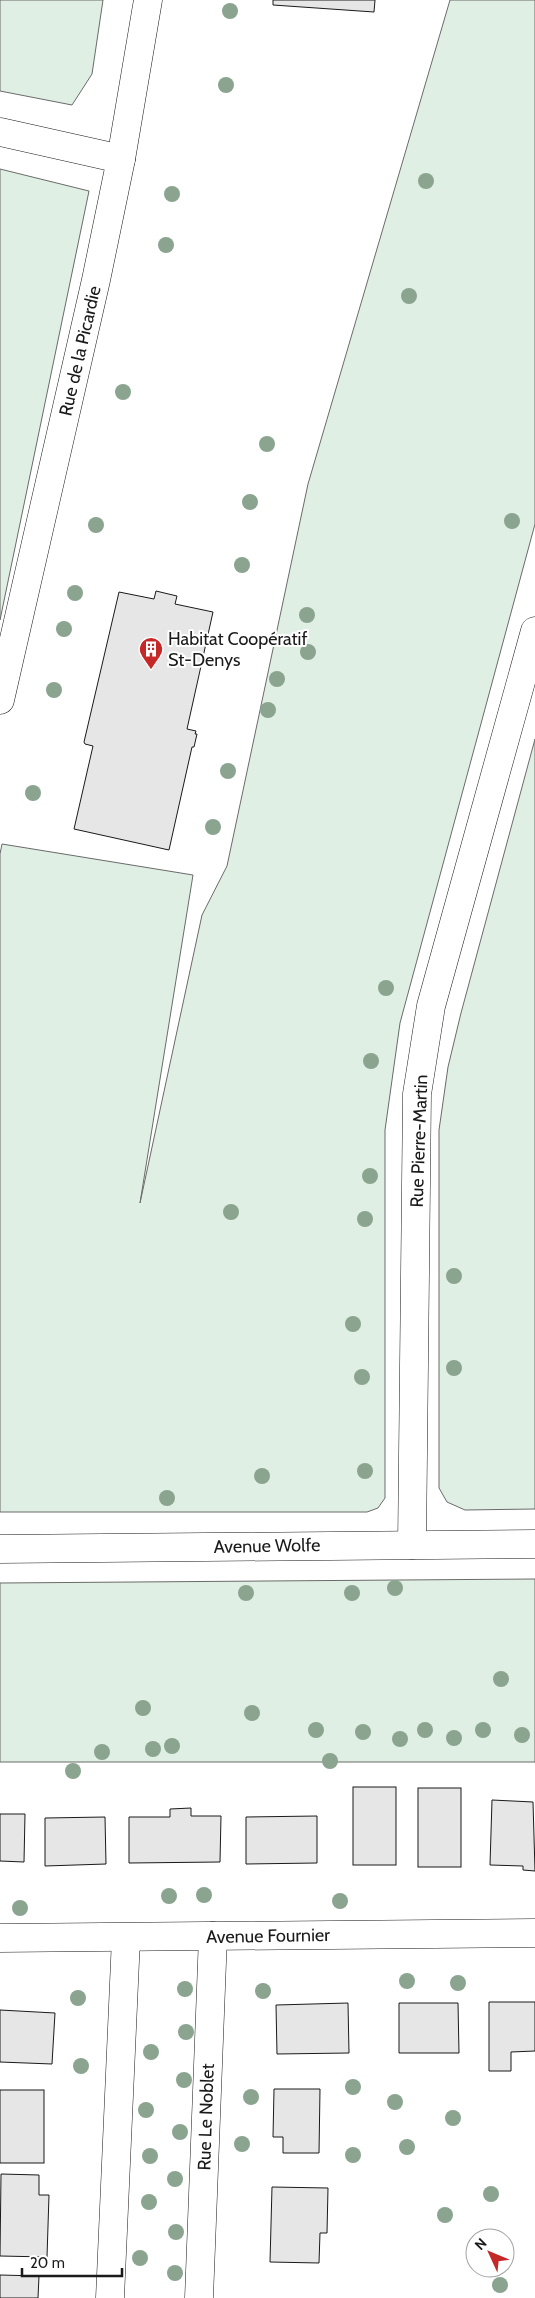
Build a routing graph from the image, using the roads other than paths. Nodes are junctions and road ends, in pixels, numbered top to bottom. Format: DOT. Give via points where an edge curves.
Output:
graph roads {
  1 [pos="148,0"];
  2 [pos="0,132"];
  3 [pos="121,159"];
  4 [pos="535,631"];
  5 [pos="0,700"];
  6 [pos="535,1544"];
  7 [pos="412,1545"];
  8 [pos="0,1549"];
  9 [pos="535,1933"];
  10 [pos="213,1936"];
  11 [pos="0,1938"];
  12 [pos="126,1938"];
  13 [pos="110,2298"];
  14 [pos="199,2298"];
  1 -- 3 [label="street, Rue de la Picardie"];
  2 -- 3 [label="street"];
  3 -- 5 [label="street, Rue de la Picardie"];
  4 -- 7 [label="street, Rue Pierre-Martin" via="431,1006 417,1094"];
  6 -- 7 [label="street, Avenue Wolfe"];
  7 -- 8 [label="street, Avenue Wolfe"];
  9 -- 10 [label="street, Avenue Fournier"];
  10 -- 12 [label="street, Avenue Fournier"];
  10 -- 14 [label="street, Rue Le Noblet"];
  11 -- 12 [label="street, Avenue Fournier"];
  12 -- 13 [label="street"];
}
